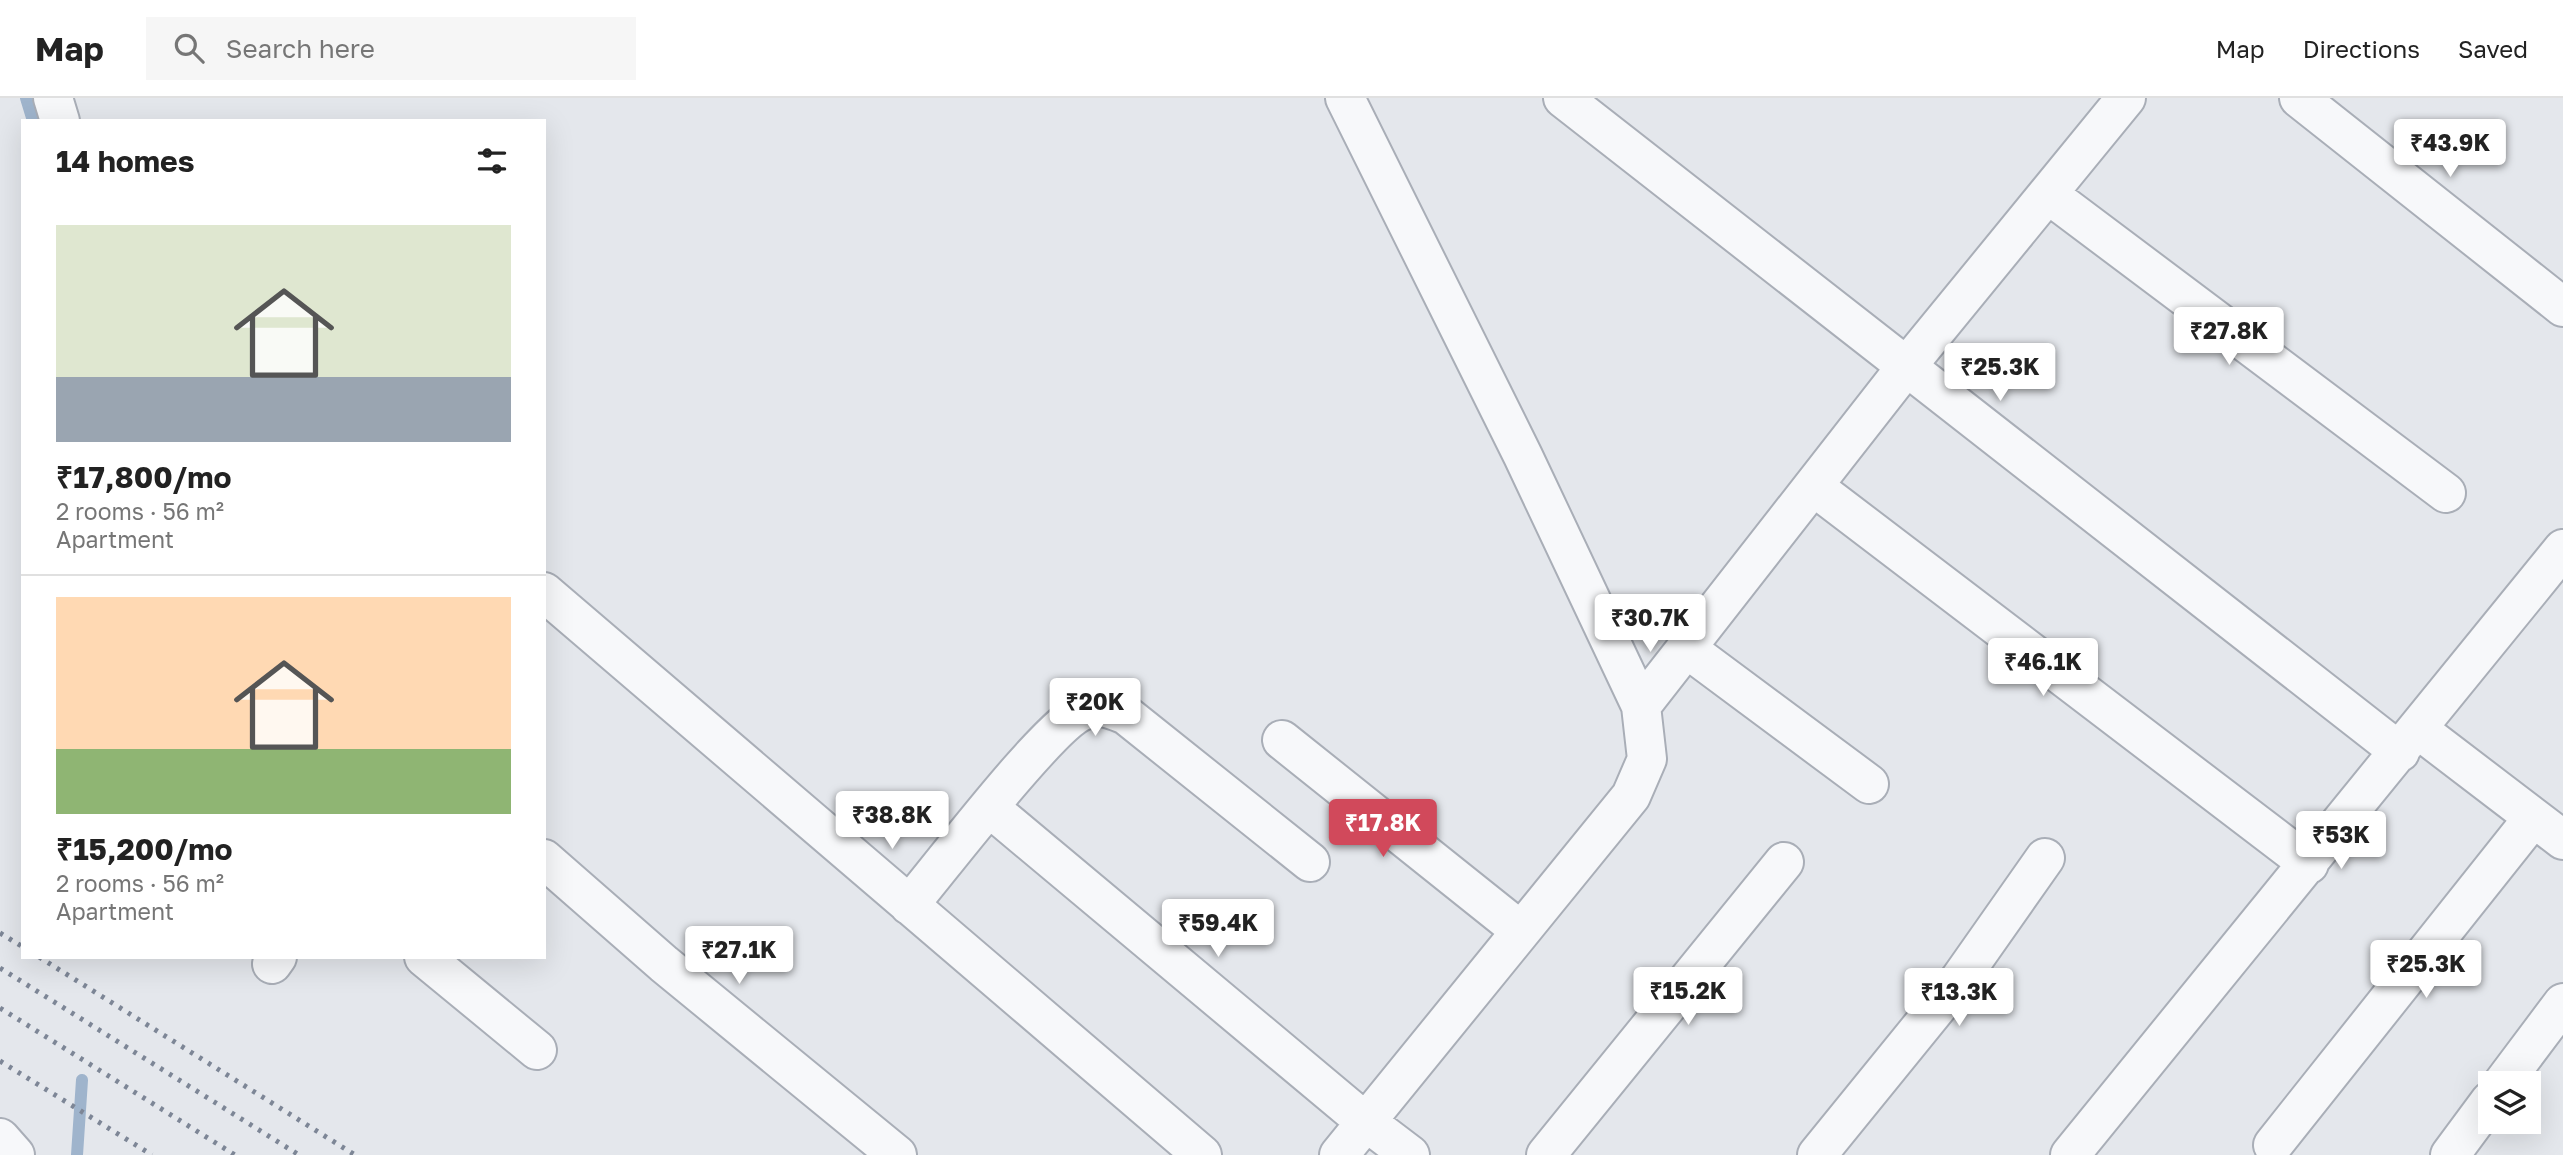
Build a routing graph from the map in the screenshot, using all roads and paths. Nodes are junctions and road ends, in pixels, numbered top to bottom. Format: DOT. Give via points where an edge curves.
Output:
graph roads {
  1 [pos="53,98"];
  2 [pos="1345,98"];
  3 [pos="1563,98"];
  4 [pos="2126,98"];
  5 [pos="2300,98"];
  6 [pos="59,119"];
  7 [pos="2048,194"];
  8 [pos="2563,307"];
  9 [pos="1906,367"];
  10 [pos="1813,486"];
  11 [pos="2446,494"];
  12 [pos="2563,549"];
  13 [pos="548,605"];
  14 [pos="1686,648"];
  15 [pos="1641,706"];
  16 [pos="1282,740"];
  17 [pos="2410,741"];
  18 [pos="1869,784"];
  19 [pos="990,808"];
  20 [pos="2548,829"];
  21 [pos="2045,858"];
  22 [pos="546,861"];
  23 [pos="1310,862"];
  24 [pos="1784,862"];
  25 [pos="2309,863"];
  26 [pos="909,905"];
  27 [pos="1521,931"];
  28 [pos="426,959"];
  29 [pos="2563,1003"];
  30 [pos="537,1050"];
  31 [pos="2512,1071"];
  32 [pos="2478,1117"];
  33 [pos="1367,1122"];
  34 [pos="0,1138"];
  35 [pos="2273,1145"];
  36 [pos="15,1155"];
  37 [pos="897,1155"];
  38 [pos="1202,1155"];
  39 [pos="1339,1155"];
  40 [pos="1410,1155"];
  41 [pos="1546,1155"];
  42 [pos="1817,1155"];
  43 [pos="2070,1155"];
  44 [pos="2450,1155"];
  1 -- 6 [label="street"];
  2 -- 15 [label="street"];
  3 -- 9 [label="street"];
  4 -- 7 [label="street"];
  5 -- 8 [label="street"];
  7 -- 9 [label="street"];
  7 -- 11 [label="street"];
  9 -- 10 [label="street"];
  9 -- 17 [label="street"];
  10 -- 14 [label="street"];
  10 -- 25 [label="street"];
  12 -- 17 [label="street"];
  13 -- 26 [label="street"];
  14 -- 15 [label="street"];
  14 -- 18 [label="street"];
  15 -- 27 [label="street" via="1647,759 1631,796"];
  16 -- 27 [label="street"];
  17 -- 20 [label="street"];
  17 -- 25 [label="street"];
  19 -- 23 [label="street" via="1052,734 1082,710 1102,706 1126,715"];
  19 -- 26 [label="street"];
  19 -- 33 [label="street"];
  20 -- 35 [label="street"];
  21 -- 42 [label="street" via="1960,979"];
  22 -- 37 [label="street"];
  24 -- 41 [label="street"];
  25 -- 43 [label="street"];
  26 -- 38 [label="street"];
  27 -- 33 [label="street"];
  28 -- 30 [label="street"];
  29 -- 31 [label="street"];
  32 -- 44 [label="street"];
  33 -- 39 [label="street"];
  33 -- 40 [label="street"];
  34 -- 36 [label="street"];
}
